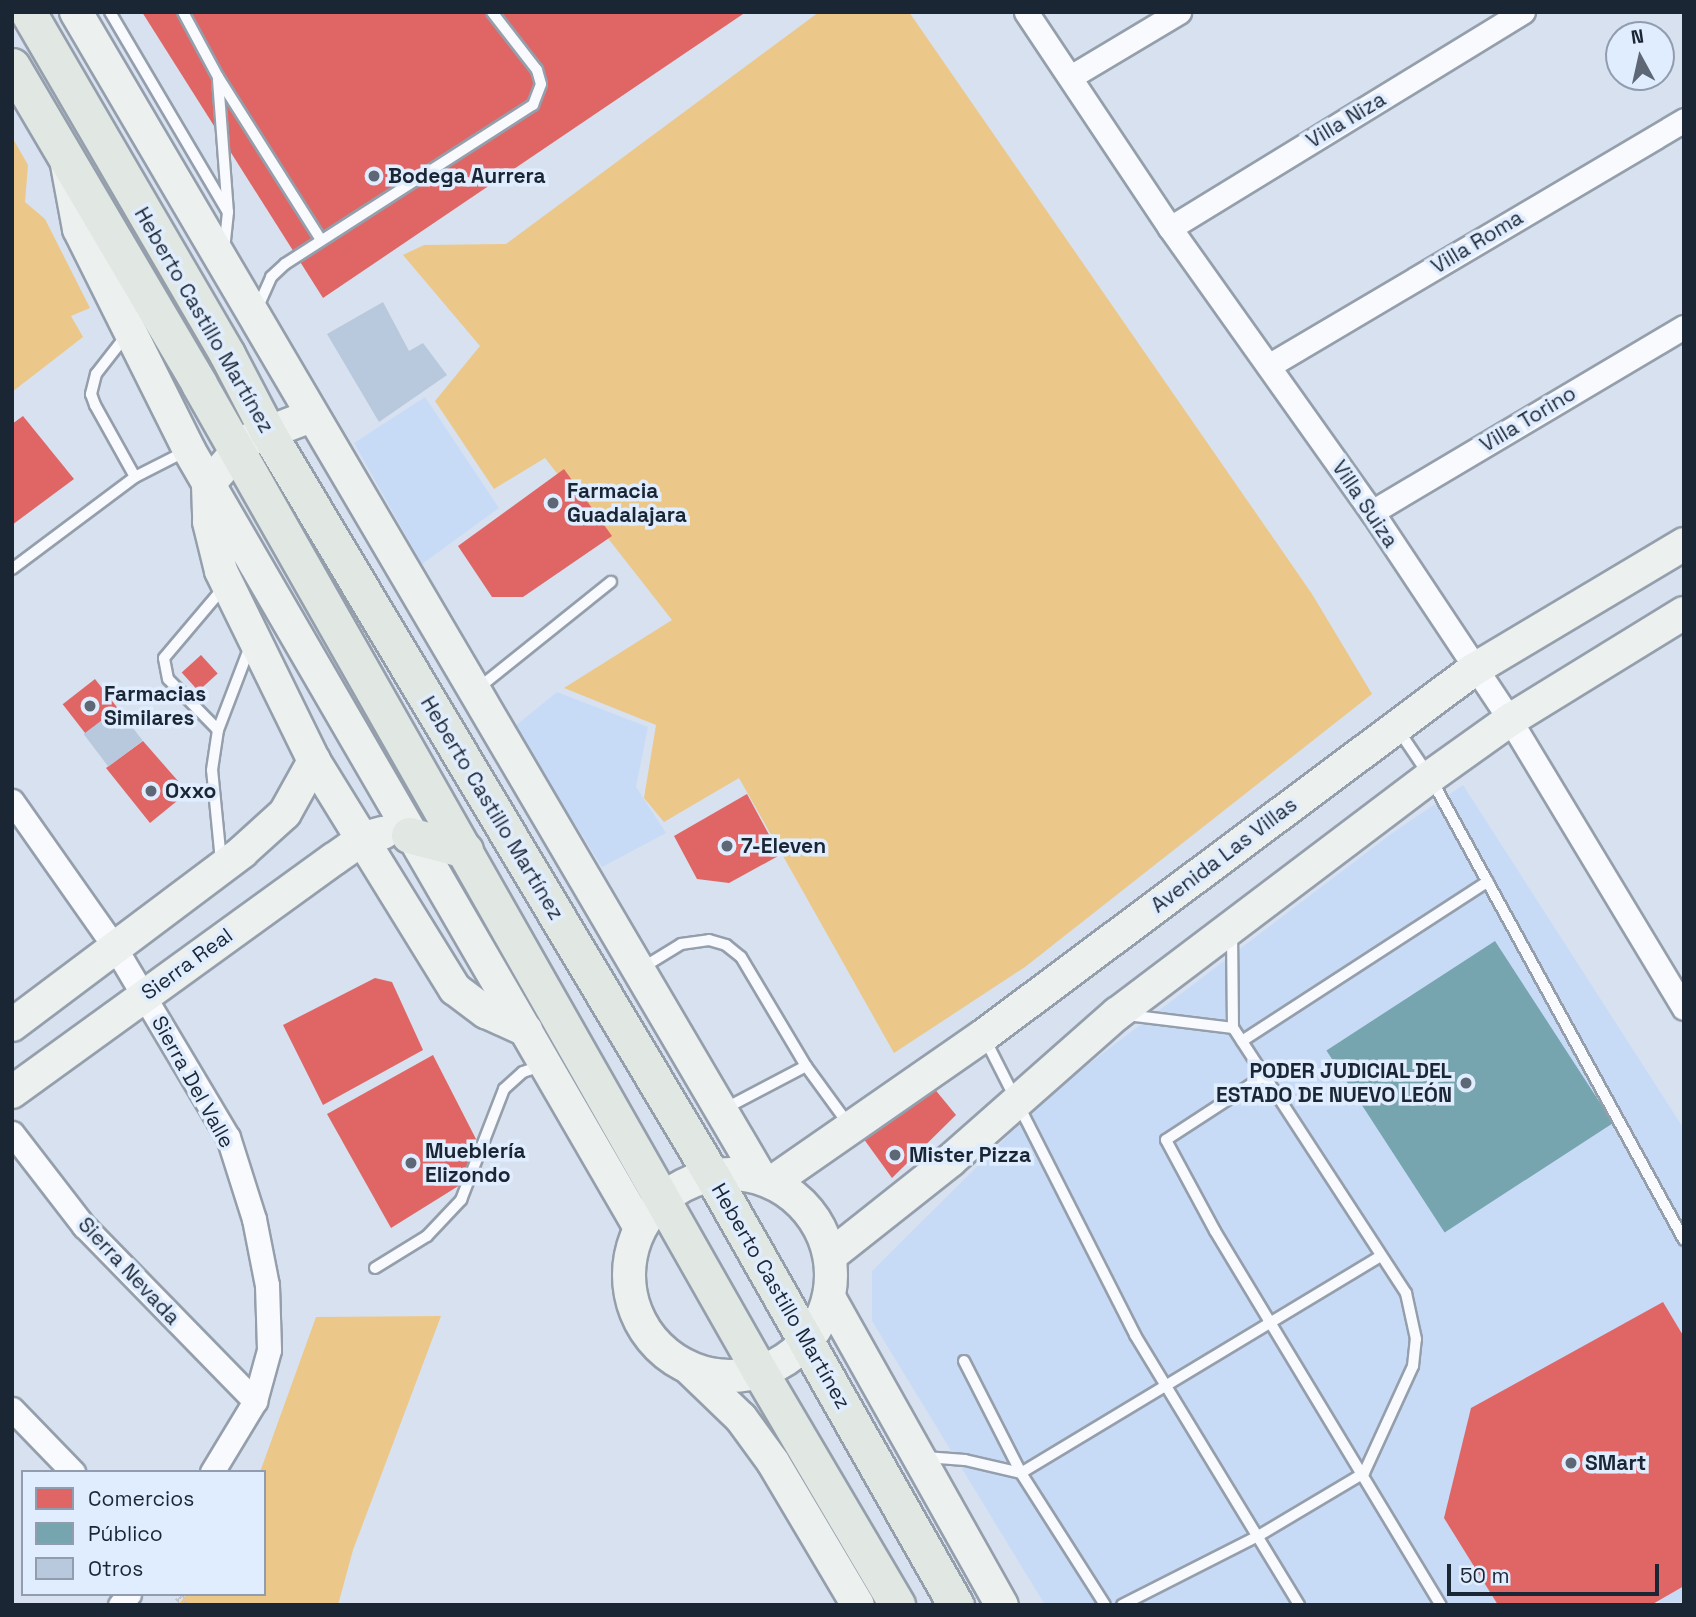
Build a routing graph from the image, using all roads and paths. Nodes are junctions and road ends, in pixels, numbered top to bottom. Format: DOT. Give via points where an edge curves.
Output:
graph roads {
  1 [pos="28,12"];
  2 [pos="76,12"];
  3 [pos="110,12"];
  4 [pos="183,12"];
  5 [pos="492,12"];
  6 [pos="1026,12"];
  7 [pos="1179,12"];
  8 [pos="1523,12"];
  9 [pos="12,66"];
  10 [pos="1072,76"];
  11 [pos="218,77"];
  12 [pos="1684,120"];
  13 [pos="65,157"];
  14 [pos="228,212"];
  15 [pos="1170,228"];
  16 [pos="321,240"];
  17 [pos="222,263"];
  18 [pos="253,318"];
  19 [pos="1684,327"];
  20 [pos="129,331"];
  21 [pos="227,354"];
  22 [pos="1270,365"];
  23 [pos="193,373"];
  24 [pos="154,381"];
  25 [pos="312,416"];
  26 [pos="267,431"];
  27 [pos="188,450"];
  28 [pos="236,452"];
  29 [pos="135,478"];
  30 [pos="208,485"];
  31 [pos="1372,512"];
  32 [pos="1684,544"];
  33 [pos="12,569"];
  34 [pos="611,582"];
  35 [pos="227,583"];
  36 [pos="1680,622"];
  37 [pos="253,639"];
  38 [pos="1473,670"];
  39 [pos="474,691"];
  40 [pos="1510,720"];
  41 [pos="1396,726"];
  42 [pos="218,730"];
  43 [pos="314,761"];
  44 [pos="1430,777"];
  45 [pos="12,801"];
  46 [pos="409,835"];
  47 [pos="364,838"];
  48 [pos="465,850"];
  49 [pos="222,867"];
  50 [pos="1488,881"];
  51 [pos="1232,927"];
  52 [pos="114,946"];
  53 [pos="640,970"];
  54 [pos="144,995"];
  55 [pos="1684,1008"];
  56 [pos="1118,1013"];
  57 [pos="12,1026"];
  58 [pos="1233,1028"];
  59 [pos="526,1030"];
  60 [pos="983,1036"];
  61 [pos="1242,1041"];
  62 [pos="547,1063"];
  63 [pos="806,1066"];
  64 [pos="1264,1076"];
  65 [pos="12,1092"];
  66 [pos="1014,1104"];
  67 [pos="722,1110"];
  68 [pos="850,1128"];
  69 [pos="12,1133"];
  70 [pos="711,1174"];
  71 [pos="766,1177"];
  72 [pos="663,1201"];
  73 [pos="639,1226"];
  74 [pos="1684,1240"];
  75 [pos="830,1256"];
  76 [pos="1381,1256"];
  77 [pos="375,1268"];
  78 [pos="830,1299"];
  79 [pos="1273,1323"];
  80 [pos="807,1342"];
  81 [pos="964,1361"];
  82 [pos="688,1367"];
  83 [pos="760,1372"];
  84 [pos="1166,1384"];
  85 [pos="255,1401"];
  86 [pos="12,1409"];
  87 [pos="918,1456"];
  88 [pos="71,1470"];
  89 [pos="213,1470"];
  90 [pos="1021,1473"];
  91 [pos="1364,1473"];
  92 [pos="1259,1535"];
  93 [pos="179,1597"];
  94 [pos="171,1605"];
  95 [pos="186,1605"];
  96 [pos="858,1605"];
  97 [pos="897,1605"];
  98 [pos="956,1605"];
  99 [pos="1002,1605"];
  100 [pos="1105,1605"];
  101 [pos="1122,1605"];
  102 [pos="1299,1605"];
  103 [pos="1441,1605"];
  1 -- 21 [label="main road, Heberto Castillo Martínez"];
  2 -- 17 [label="street"];
  3 -- 14 [label="lane"];
  4 -- 11 [label="lane"];
  5 -- 16 [label="lane" via="537,71 541,84 533,105"];
  6 -- 10 [label="street, Villa Suiza"];
  7 -- 10 [label="street"];
  8 -- 15 [label="street, Villa Niza"];
  9 -- 13 [label="main road, Heberto Castillo Martínez"];
  10 -- 15 [label="street, Villa Suiza"];
  11 -- 14 [label="lane"];
  11 -- 16 [label="lane"];
  12 -- 22 [label="street, Villa Roma"];
  13 -- 20 [label="street" via="79,229"];
  13 -- 23 [label="main road, Heberto Castillo Martínez"];
  14 -- 17 [label="lane"];
  15 -- 22 [label="street, Villa Suiza"];
  16 -- 18 [label="lane" via="271,277"];
  17 -- 18 [label="street"];
  18 -- 21 [label="street"];
  18 -- 25 [label="street"];
  19 -- 31 [label="street, Villa Torino"];
  20 -- 24 [label="street"];
  20 -- 29 [label="lane" via="96,374 91,394"];
  21 -- 23 [label="street"];
  21 -- 26 [label="main road, Heberto Castillo Martínez"];
  22 -- 31 [label="street, Villa Suiza"];
  23 -- 24 [label="street"];
  23 -- 28 [label="main road, Heberto Castillo Martínez"];
  24 -- 27 [label="street"];
  25 -- 26 [label="street"];
  25 -- 39 [label="street"];
  26 -- 28 [label="street"];
  26 -- 70 [label="main road, Heberto Castillo Martínez"];
  27 -- 29 [label="lane"];
  27 -- 30 [label="street"];
  28 -- 30 [label="street"];
  28 -- 48 [label="main road, Heberto Castillo Martínez"];
  29 -- 33 [label="lane"];
  30 -- 35 [label="street" via="209,522"];
  30 -- 46 [label="street"];
  31 -- 38 [label="street, Villa Suiza"];
  32 -- 38 [label="street, Avenida Las Villas"];
  34 -- 39 [label="lane"];
  35 -- 37 [label="street"];
  35 -- 42 [label="lane" via="164,658 168,679"];
  36 -- 40 [label="street"];
  37 -- 42 [label="lane"];
  37 -- 43 [label="street"];
  38 -- 40 [label="street, Villa Suiza"];
  38 -- 41 [label="street, Avenida Las Villas"];
  39 -- 53 [label="street"];
  40 -- 44 [label="street"];
  40 -- 55 [label="street, Villa Suiza"];
  41 -- 44 [label="lane"];
  41 -- 60 [label="street, Avenida Las Villas"];
  42 -- 49 [label="lane" via="212,770"];
  43 -- 47 [label="street"];
  43 -- 49 [label="street" via="285,813"];
  44 -- 50 [label="lane"];
  44 -- 51 [label="street"];
  45 -- 52 [label="street, Sierra Del Valle"];
  46 -- 47 [label="street" via="380,833"];
  46 -- 48 [label="main road"];
  46 -- 59 [label="street"];
  47 -- 54 [label="street, Sierra Real"];
  47 -- 59 [label="street" via="456,989 486,1012"];
  48 -- 72 [label="main road, Heberto Castillo Martínez"];
  49 -- 52 [label="street"];
  50 -- 61 [label="lane"];
  50 -- 74 [label="lane"];
  51 -- 56 [label="street"];
  51 -- 58 [label="lane"];
  52 -- 54 [label="street, Sierra Del Valle"];
  52 -- 57 [label="street"];
  53 -- 63 [label="lane" via="681,944 709,940 726,945 741,957"];
  53 -- 67 [label="street"];
  54 -- 65 [label="street, Sierra Real"];
  54 -- 85 [label="street, Sierra Del Valle" via="228,1137 254,1219 267,1285 269,1350"];
  56 -- 58 [label="lane"];
  56 -- 66 [label="street"];
  58 -- 61 [label="lane"];
  59 -- 62 [label="street"];
  60 -- 66 [label="lane"];
  60 -- 68 [label="street, Avenida Las Villas"];
  61 -- 64 [label="lane"];
  62 -- 73 [label="street"];
  62 -- 77 [label="lane" via="523,1072 504,1089 461,1200 427,1236"];
  63 -- 67 [label="lane"];
  63 -- 68 [label="lane"];
  64 -- 76 [label="lane"];
  64 -- 79 [label="lane" via="1166,1140 1215,1231"];
  66 -- 75 [label="street"];
  66 -- 84 [label="lane" via="1135,1335"];
  67 -- 71 [label="street"];
  68 -- 71 [label="street, Avenida Las Villas"];
  69 -- 85 [label="street, Sierra Nevada" via="83,1226"];
  70 -- 71 [label="street"];
  70 -- 72 [label="street"];
  70 -- 80 [label="main road, Heberto Castillo Martínez"];
  71 -- 75 [label="street" via="803,1205"];
  72 -- 73 [label="street"];
  72 -- 83 [label="main road, Heberto Castillo Martínez"];
  73 -- 82 [label="street" via="628,1268 636,1316 666,1355"];
  75 -- 78 [label="street"];
  76 -- 79 [label="lane"];
  76 -- 91 [label="lane" via="1406,1293 1416,1339 1413,1366"];
  78 -- 80 [label="street"];
  78 -- 87 [label="street"];
  79 -- 84 [label="lane"];
  79 -- 91 [label="lane"];
  80 -- 83 [label="street"];
  80 -- 98 [label="main road, Heberto Castillo Martínez"];
  81 -- 90 [label="lane"];
  82 -- 83 [label="street" via="736,1376"];
  82 -- 96 [label="street" via="741,1418 773,1462"];
  83 -- 97 [label="main road, Heberto Castillo Martínez"];
  84 -- 90 [label="lane"];
  84 -- 92 [label="lane"];
  85 -- 89 [label="street, Sierra Del Valle"];
  86 -- 88 [label="street"];
  87 -- 90 [label="lane" via="965,1460"];
  87 -- 99 [label="street"];
  90 -- 100 [label="lane"];
  91 -- 92 [label="lane"];
  91 -- 103 [label="lane"];
  92 -- 101 [label="lane"];
  92 -- 102 [label="lane"];
  93 -- 94 [label="path"];
  93 -- 95 [label="path"];
}
